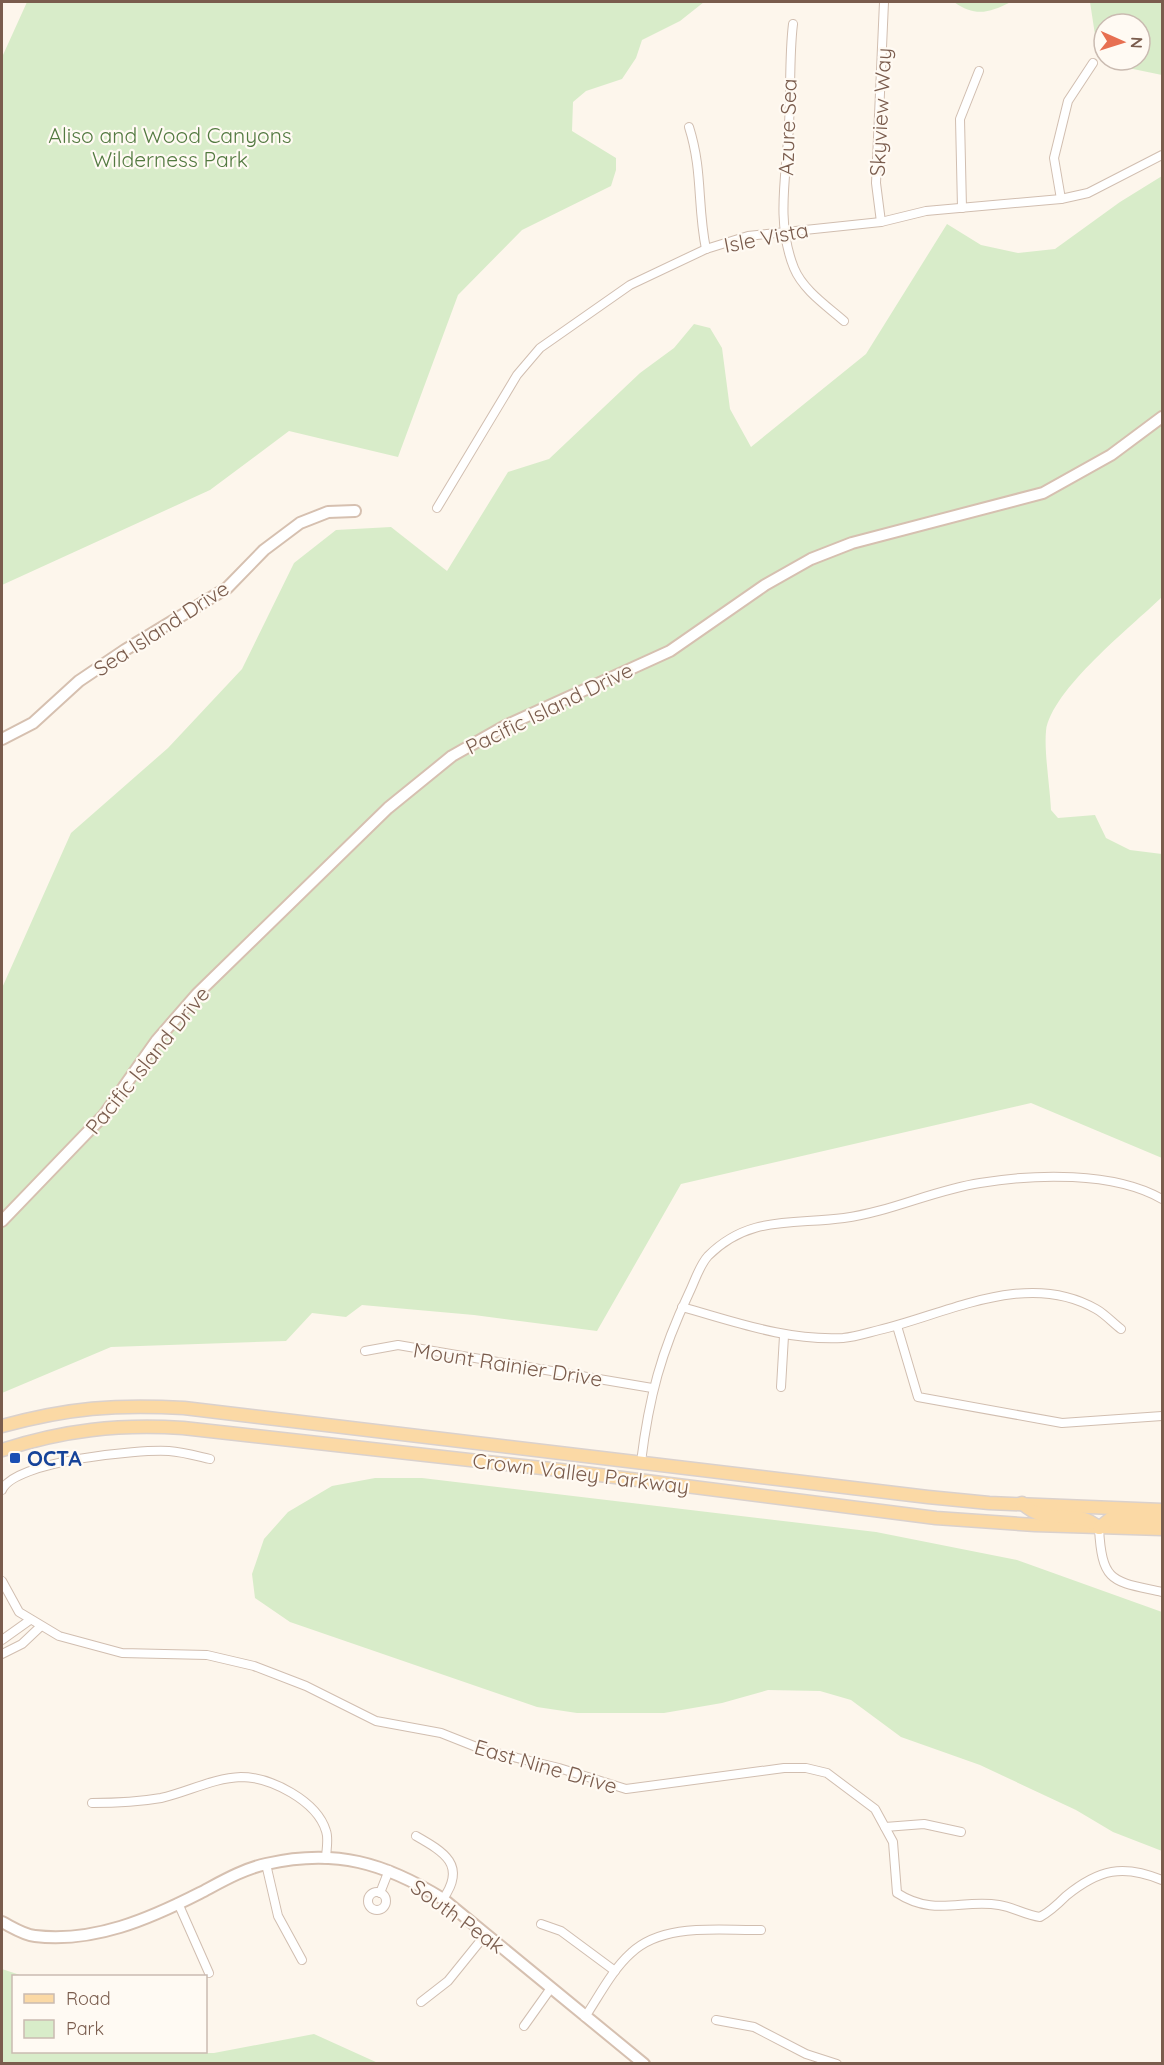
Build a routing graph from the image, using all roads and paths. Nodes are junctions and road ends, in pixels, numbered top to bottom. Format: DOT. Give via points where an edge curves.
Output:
graph roads {
  1 [pos="884,2"];
  2 [pos="793,24"];
  3 [pos="1092,65"];
  4 [pos="979,70"];
  5 [pos="690,127"];
  6 [pos="1162,155"];
  7 [pos="1061,199"];
  8 [pos="962,208"];
  9 [pos="881,222"];
  10 [pos="783,231"];
  11 [pos="706,249"];
  12 [pos="844,321"];
  13 [pos="1162,417"];
  14 [pos="437,508"];
  15 [pos="355,511"];
  16 [pos="2,739"];
  17 [pos="1162,1199"];
  18 [pos="2,1221"];
  19 [pos="682,1307"];
  20 [pos="897,1326"];
  21 [pos="1121,1329"];
  22 [pos="784,1336"];
  23 [pos="365,1351"];
  24 [pos="781,1387"];
  25 [pos="652,1388"];
  26 [pos="1162,1416"];
  27 [pos="2,1426"];
  28 [pos="2,1450"];
  29 [pos="210,1459"];
  30 [pos="641,1462"];
  31 [pos="560,1470"];
  32 [pos="691,1487"];
  33 [pos="2,1490"];
  34 [pos="1022,1503"];
  35 [pos="1162,1509"];
  36 [pos="1162,1519"];
  37 [pos="1099,1528"];
  38 [pos="1162,1529"];
  39 [pos="2,1581"];
  40 [pos="1162,1592"];
  41 [pos="30,1620"];
  42 [pos="40,1627"];
  43 [pos="14,1633"];
  44 [pos="2,1641"];
  45 [pos="22,1644"];
  46 [pos="2,1654"];
  47 [pos="92,1803"];
  48 [pos="885,1827"];
  49 [pos="961,1832"];
  50 [pos="416,1836"];
  51 [pos="326,1859"];
  52 [pos="266,1864"];
  53 [pos="389,1870"];
  54 [pos="1162,1880"];
  55 [pos="380,1893"];
  56 [pos="443,1899"];
  57 [pos="178,1904"];
  58 [pos="2,1922"];
  59 [pos="541,1924"];
  60 [pos="761,1930"];
  61 [pos="486,1934"];
  62 [pos="302,1960"];
  63 [pos="615,1971"];
  64 [pos="209,1973"];
  65 [pos="550,1988"];
  66 [pos="421,2002"];
  67 [pos="585,2017"];
  68 [pos="716,2020"];
  69 [pos="524,2026"];
  70 [pos="644,2064"];
  71 [pos="837,2064"];
  1 -- 9 [label="street, Skyview Way" via="876,183"];
  2 -- 10 [label="street, Azure Sea"];
  3 -- 7 [label="street" via="1068,101 1054,158"];
  4 -- 8 [label="street" via="960,119"];
  5 -- 11 [label="street" via="701,179 699,218"];
  6 -- 7 [label="street, Isle Vista" via="1088,193"];
  7 -- 8 [label="street, Isle Vista"];
  8 -- 9 [label="street, Isle Vista"];
  9 -- 10 [label="street, Isle Vista"];
  10 -- 11 [label="street, Isle Vista" via="748,236"];
  10 -- 12 [label="street" via="795,270 811,291"];
  11 -- 14 [label="street, Isle Vista" via="630,285 540,348 517,375"];
  13 -- 18 [label="main road, Pacific Island Drive" via="1111,455 1043,493 852,543 811,559 765,585 670,651 514,722 452,756 388,808 197,994 157,1040 104,1115"];
  15 -- 16 [label="main road, Sea Island Drive" via="328,512 300,523 264,550 227,588 125,650 79,681 33,723"];
  17 -- 19 [label="street" via="1112,1182 1046,1177 979,1183 844,1218 785,1221 738,1233 708,1256"];
  19 -- 22 [label="street"];
  19 -- 25 [label="street"];
  20 -- 21 [label="street" via="966,1303 1026,1294 1075,1300 1097,1309"];
  20 -- 22 [label="street" via="847,1338 811,1340"];
  20 -- 26 [label="street" via="918,1397 1062,1423"];
  22 -- 24 [label="street"];
  23 -- 25 [label="street, Mount Rainier Drive" via="398,1345"];
  25 -- 30 [label="street"];
  27 -- 30 [label="main road, Crown Valley Parkway" via="83,1408 184,1408"];
  28 -- 31 [label="main road, Crown Valley Parkway" via="73,1430 163,1426"];
  29 -- 33 [label="street" via="162,1451 82,1458 18,1475"];
  30 -- 31 [label="main road" via="624,1472 570,1463"];
  30 -- 32 [label="main road" via="656,1474 682,1477"];
  30 -- 34 [label="main road, Crown Valley Parkway" via="928,1497"];
  31 -- 32 [label="main road, Crown Valley Parkway"];
  32 -- 37 [label="main road, Crown Valley Parkway" via="936,1518"];
  34 -- 35 [label="main road, Crown Valley Parkway"];
  34 -- 37 [label="main road" via="1034,1515 1089,1519"];
  36 -- 37 [label="main road" via="1110,1519"];
  37 -- 38 [label="main road, Crown Valley Parkway"];
  37 -- 40 [label="street" via="1104,1568 1111,1576"];
  39 -- 41 [label="street, East Nine Drive" via="19,1612"];
  41 -- 42 [label="street, East Nine Drive"];
  41 -- 43 [label="street"];
  42 -- 45 [label="street"];
  42 -- 48 [label="street, East Nine Drive" via="122,1653 207,1655 254,1666 306,1686 376,1721 441,1733 484,1750 626,1789 806,1768 827,1773 875,1809"];
  43 -- 44 [label="street"];
  43 -- 45 [label="street"];
  45 -- 46 [label="street"];
  47 -- 51 [label="street" via="136,1802 243,1777 294,1793 314,1809 327,1832"];
  48 -- 49 [label="street" via="924,1824"];
  48 -- 54 [label="street, East Nine Drive" via="892,1842 897,1893 925,1905 984,1903 1040,1917 1087,1881 1119,1869"];
  50 -- 56 [label="street" via="450,1860 455,1873"];
  51 -- 52 [label="main road, South Peak"];
  51 -- 53 [label="main road, South Peak" via="371,1863"];
  52 -- 57 [label="main road, South Peak" via="231,1876"];
  52 -- 62 [label="street" via="278,1916"];
  53 -- 55 [label="street"];
  53 -- 56 [label="main road, South Peak"];
  56 -- 61 [label="main road, South Peak"];
  57 -- 58 [label="main road, South Peak" via="128,1925 88,1934 33,1936"];
  57 -- 64 [label="street"];
  59 -- 63 [label="street" via="561,1931"];
  60 -- 63 [label="street" via="662,1936 632,1952"];
  61 -- 65 [label="main road, South Peak"];
  61 -- 66 [label="street" via="448,1981"];
  63 -- 67 [label="street"];
  65 -- 67 [label="main road, South Peak"];
  65 -- 69 [label="street"];
  67 -- 70 [label="main road, South Peak"];
  68 -- 71 [label="street" via="754,2027 806,2054"];
}
